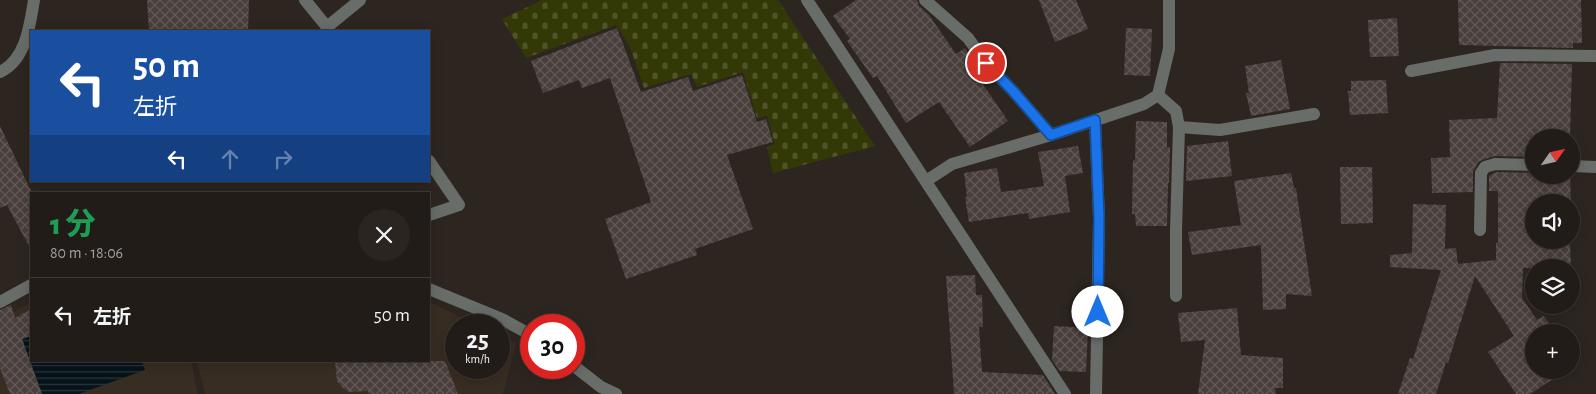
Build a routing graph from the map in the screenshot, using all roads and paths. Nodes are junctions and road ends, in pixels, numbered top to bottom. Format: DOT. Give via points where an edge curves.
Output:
graph roads {
  1 [pos="34,0"];
  2 [pos="305,0"];
  3 [pos="360,0"];
  4 [pos="807,0"];
  5 [pos="925,0"];
  6 [pos="1169,0"];
  7 [pos="329,29"];
  8 [pos="1596,56"];
  9 [pos="1411,71"];
  10 [pos="0,72"];
  11 [pos="1158,95"];
  12 [pos="1314,114"];
  13 [pos="1095,120"];
  14 [pos="1179,127"];
  15 [pos="1051,135"];
  16 [pos="430,163"];
  17 [pos="1525,165"];
  18 [pos="1580,166"];
  19 [pos="1596,167"];
  20 [pos="926,181"];
  21 [pos="430,215"];
  22 [pos="1480,230"];
  23 [pos="30,287"];
  24 [pos="430,289"];
  25 [pos="1176,296"];
  26 [pos="0,302"];
  27 [pos="520,329"];
  28 [pos="585,375"];
  29 [pos="616,394"];
  30 [pos="1065,394"];
  31 [pos="1096,394"];
  1 -- 10 [label="street" via="25,42 13,64"];
  2 -- 7 [label="street"];
  3 -- 7 [label="street"];
  4 -- 20 [label="street"];
  5 -- 15 [label="street" via="968,38 986,63"];
  6 -- 11 [label="street" via="1169,49"];
  8 -- 9 [label="street" via="1495,55"];
  11 -- 13 [label="street" via="1144,104"];
  11 -- 14 [label="street" via="1176,111"];
  12 -- 14 [label="street" via="1220,130"];
  13 -- 15 [label="street"];
  13 -- 31 [label="street" via="1099,218"];
  14 -- 25 [label="street"];
  15 -- 20 [label="street" via="952,164"];
  16 -- 21 [label="street" via="459,206"];
  17 -- 22 [label="street" via="1485,167 1481,173"];
  18 -- 19 [label="street"];
  20 -- 30 [label="street"];
  23 -- 26 [label="street"];
  24 -- 27 [label="street"];
  28 -- 29 [label="street"];
}
